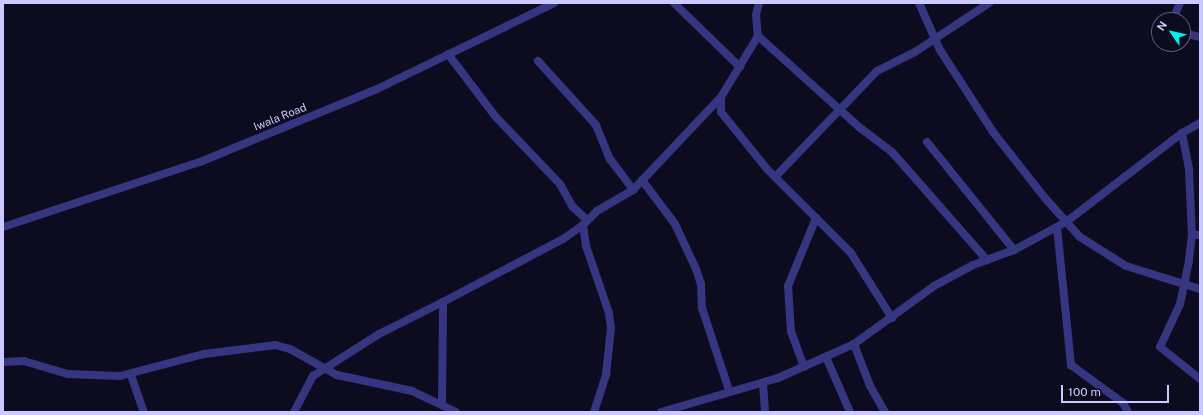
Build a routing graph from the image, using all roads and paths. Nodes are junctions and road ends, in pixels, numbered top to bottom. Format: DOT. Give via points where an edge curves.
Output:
graph roads {
  1 [pos="554,3"];
  2 [pos="674,3"];
  3 [pos="758,3"];
  4 [pos="919,3"];
  5 [pos="990,3"];
  6 [pos="758,36"];
  7 [pos="935,39"];
  8 [pos="448,54"];
  9 [pos="538,61"];
  10 [pos="740,67"];
  11 [pos="721,97"];
  12 [pos="841,108"];
  13 [pos="1200,123"];
  14 [pos="1182,133"];
  15 [pos="927,142"];
  16 [pos="775,177"];
  17 [pos="642,180"];
  18 [pos="633,190"];
  19 [pos="816,218"];
  20 [pos="584,222"];
  21 [pos="1066,222"];
  22 [pos="3,227"];
  23 [pos="1057,227"];
  24 [pos="1196,235"];
  25 [pos="1014,250"];
  26 [pos="987,260"];
  27 [pos="1186,285"];
  28 [pos="1200,289"];
  29 [pos="444,302"];
  30 [pos="892,318"];
  31 [pos="854,344"];
  32 [pos="826,357"];
  33 [pos="3,362"];
  34 [pos="804,367"];
  35 [pos="325,369"];
  36 [pos="131,375"];
  37 [pos="1200,379"];
  38 [pos="763,383"];
  39 [pos="729,390"];
  40 [pos="442,404"];
  41 [pos="677,410"];
  42 [pos="144,412"];
  43 [pos="294,412"];
  44 [pos="456,412"];
  45 [pos="594,412"];
  46 [pos="661,412"];
  47 [pos="764,412"];
  48 [pos="850,412"];
  49 [pos="885,412"];
  50 [pos="1128,412"];
  1 -- 8 [label="street, Iwala Road"];
  2 -- 10 [label="street"];
  3 -- 6 [label="street"];
  4 -- 7 [label="street"];
  5 -- 7 [label="street"];
  6 -- 10 [label="street"];
  6 -- 12 [label="street"];
  7 -- 12 [label="street" via="877,71"];
  7 -- 21 [label="street" via="993,132"];
  8 -- 20 [label="street" via="495,116 560,184"];
  8 -- 22 [label="street, Iwala Road" via="353,100 200,162"];
  9 -- 18 [label="street" via="596,124 607,153"];
  10 -- 11 [label="street"];
  11 -- 16 [label="street" via="720,108 724,116"];
  11 -- 17 [label="street"];
  12 -- 16 [label="street"];
  12 -- 26 [label="street" via="858,127 892,152"];
  13 -- 14 [label="street"];
  14 -- 21 [label="street"];
  14 -- 24 [label="street"];
  15 -- 25 [label="street"];
  16 -- 19 [label="street"];
  17 -- 18 [label="street"];
  17 -- 39 [label="street" via="680,232 697,273 702,308"];
  18 -- 20 [label="street"];
  19 -- 30 [label="street" via="851,253"];
  19 -- 34 [label="street" via="788,286 791,332"];
  20 -- 29 [label="street" via="563,239 490,280"];
  20 -- 45 [label="street" via="586,246 609,313 611,328 606,374"];
  21 -- 23 [label="street"];
  21 -- 27 [label="street" via="1080,237 1112,259"];
  23 -- 25 [label="street"];
  23 -- 50 [label="street" via="1071,365 1123,403"];
  24 -- 27 [label="street"];
  25 -- 26 [label="street"];
  26 -- 30 [label="street" via="934,286"];
  27 -- 28 [label="street"];
  27 -- 37 [label="street" via="1160,347"];
  29 -- 35 [label="street" via="379,334"];
  29 -- 40 [label="street" via="446,336"];
  30 -- 31 [label="street"];
  31 -- 32 [label="street"];
  31 -- 49 [label="street" via="870,386"];
  32 -- 34 [label="street"];
  32 -- 48 [label="street"];
  33 -- 36 [label="street" via="24,361 68,374"];
  34 -- 38 [label="street"];
  35 -- 36 [label="street" via="290,349 275,345 204,354"];
  35 -- 40 [label="street" via="348,378 412,391"];
  35 -- 43 [label="street" via="309,379"];
  36 -- 42 [label="street"];
  38 -- 39 [label="street"];
  38 -- 47 [label="street"];
  39 -- 41 [label="street"];
  40 -- 44 [label="street"];
  41 -- 46 [label="street"];
}
